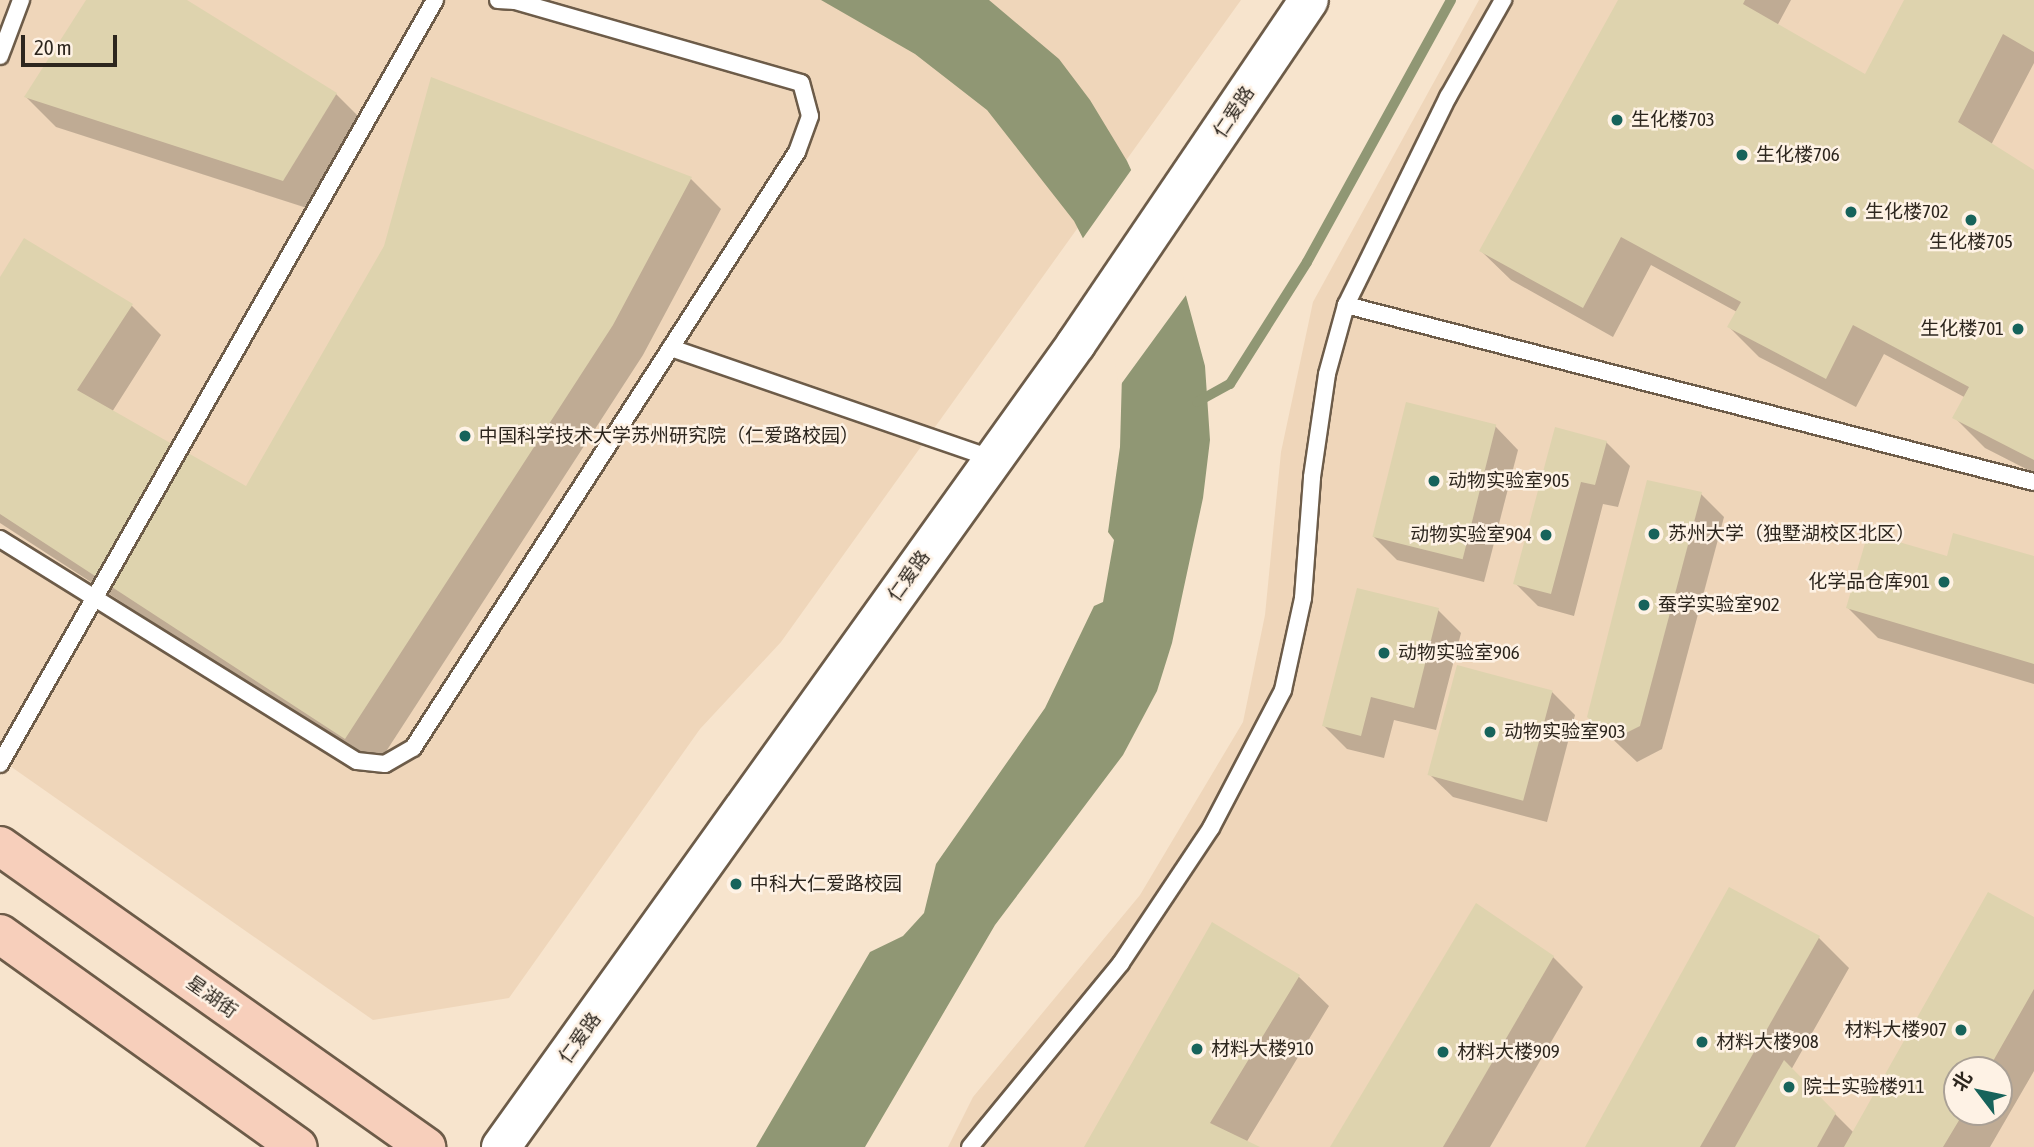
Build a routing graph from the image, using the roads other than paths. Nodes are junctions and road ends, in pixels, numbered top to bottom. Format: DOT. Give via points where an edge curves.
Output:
graph roads {
  1 [pos="21,0"];
  2 [pos="435,0"];
  3 [pos="498,0"];
  4 [pos="1309,0"];
  5 [pos="1503,0"];
  6 [pos="0,56"];
  7 [pos="1346,306"];
  8 [pos="671,348"];
  9 [pos="993,459"];
  10 [pos="2034,482"];
  11 [pos="0,539"];
  12 [pos="96,600"];
  13 [pos="0,764"];
  14 [pos="0,846"];
  15 [pos="0,934"];
  16 [pos="298,1147"];
  17 [pos="426,1147"];
  18 [pos="501,1147"];
  19 [pos="970,1147"];
  1 -- 6 [label="lane"];
  2 -- 12 [label="lane"];
  3 -- 8 [label="lane" via="515,1 801,83 810,116 797,152"];
  4 -- 9 [label="main road, 仁爱路"];
  5 -- 7 [label="lane" via="1448,97"];
  7 -- 10 [label="lane"];
  7 -- 19 [label="lane" via="1328,374 1312,477 1303,598 1283,690 1211,828 1121,962"];
  8 -- 9 [label="lane"];
  8 -- 12 [label="lane" via="414,748 385,764 357,761"];
  9 -- 18 [label="main road, 仁爱路"];
  11 -- 12 [label="lane"];
  12 -- 13 [label="lane"];
  14 -- 17 [label="main road, 星湖街"];
  15 -- 16 [label="main road"];
}
